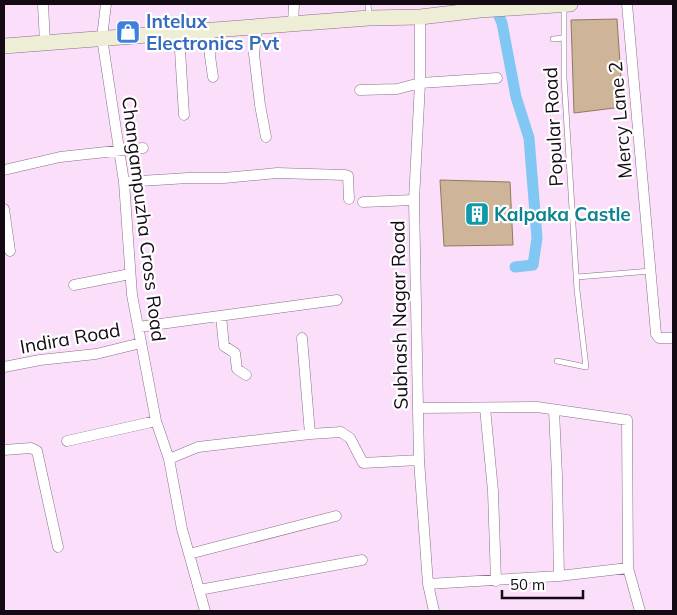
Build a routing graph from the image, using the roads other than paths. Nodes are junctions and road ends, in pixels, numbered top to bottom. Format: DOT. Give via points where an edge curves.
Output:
graph roads {
  1 [pos="43,4"];
  2 [pos="106,4"];
  3 [pos="294,4"];
  4 [pos="567,4"];
  5 [pos="627,4"];
  6 [pos="368,11"];
  7 [pos="420,17"];
  8 [pos="294,24"];
  9 [pos="257,27"];
  10 [pos="209,31"];
  11 [pos="179,34"];
  12 [pos="102,38"];
  13 [pos="564,38"];
  14 [pos="553,39"];
  15 [pos="45,43"];
  16 [pos="4,46"];
  17 [pos="213,78"];
  18 [pos="497,78"];
  19 [pos="420,83"];
  20 [pos="360,90"];
  21 [pos="184,115"];
  22 [pos="266,137"];
  23 [pos="144,148"];
  24 [pos="120,151"];
  25 [pos="4,170"];
  26 [pos="124,182"];
  27 [pos="349,199"];
  28 [pos="414,200"];
  29 [pos="363,202"];
  30 [pos="4,209"];
  31 [pos="10,251"];
  32 [pos="650,270"];
  33 [pos="130,274"];
  34 [pos="577,277"];
  35 [pos="74,285"];
  36 [pos="337,300"];
  37 [pos="221,316"];
  38 [pos="138,327"];
  39 [pos="302,338"];
  40 [pos="673,338"];
  41 [pos="141,343"];
  42 [pos="557,361"];
  43 [pos="4,367"];
  44 [pos="246,375"];
  45 [pos="418,408"];
  46 [pos="485,408"];
  47 [pos="554,410"];
  48 [pos="156,421"];
  49 [pos="310,434"];
  50 [pos="67,441"];
  51 [pos="4,450"];
  52 [pos="169,459"];
  53 [pos="419,460"];
  54 [pos="336,516"];
  55 [pos="58,547"];
  56 [pos="189,554"];
  57 [pos="362,560"];
  58 [pos="628,568"];
  59 [pos="559,576"];
  60 [pos="496,581"];
  61 [pos="428,584"];
  62 [pos="200,590"];
  63 [pos="205,611"];
  64 [pos="434,611"];
  65 [pos="640,611"];
  1 -- 15 [label="street"];
  2 -- 12 [label="street, Changampuzha Cross Road"];
  3 -- 8 [label="street"];
  4 -- 7 [label="main road"];
  4 -- 13 [label="lane, Popular Road"];
  5 -- 32 [label="street, Mercy Lane 2"];
  6 -- 7 [label="main road"];
  6 -- 8 [label="main road"];
  7 -- 19 [label="street, Subhash Nagar Road"];
  8 -- 9 [label="main road"];
  9 -- 10 [label="main road"];
  9 -- 22 [label="street" via="254,54"];
  10 -- 11 [label="main road"];
  10 -- 17 [label="street"];
  11 -- 12 [label="main road"];
  11 -- 21 [label="street"];
  12 -- 15 [label="main road"];
  12 -- 24 [label="street, Changampuzha Cross Road"];
  13 -- 14 [label="lane"];
  13 -- 34 [label="lane, Popular Road"];
  15 -- 16 [label="main road"];
  18 -- 19 [label="street"];
  19 -- 20 [label="street" via="397,89"];
  19 -- 28 [label="street, Subhash Nagar Road"];
  23 -- 24 [label="street"];
  24 -- 25 [label="street" via="60,157"];
  24 -- 26 [label="street, Changampuzha Cross Road"];
  26 -- 27 [label="street" via="277,173 345,175 349,181"];
  26 -- 33 [label="street, Changampuzha Cross Road"];
  28 -- 29 [label="street"];
  28 -- 45 [label="street, Subhash Nagar Road"];
  30 -- 31 [label="street"];
  32 -- 34 [label="lane"];
  32 -- 40 [label="street, Mercy Lane 2" via="656,334 659,338"];
  33 -- 35 [label="street"];
  33 -- 38 [label="street, Changampuzha Cross Road"];
  34 -- 42 [label="lane, Popular Road" via="586,367"];
  36 -- 37 [label="street"];
  37 -- 38 [label="street"];
  37 -- 44 [label="street" via="224,346 236,353 237,369"];
  38 -- 41 [label="street, Changampuzha Cross Road"];
  39 -- 49 [label="street"];
  41 -- 43 [label="street, Indira Road" via="96,354"];
  41 -- 48 [label="street, Changampuzha Cross Road"];
  45 -- 46 [label="street"];
  45 -- 53 [label="street, Subhash Nagar Road"];
  46 -- 47 [label="street" via="537,407"];
  46 -- 60 [label="street" via="493,491"];
  47 -- 58 [label="street" via="627,420"];
  47 -- 59 [label="street"];
  48 -- 50 [label="street"];
  48 -- 52 [label="street, Changampuzha Cross Road"];
  49 -- 52 [label="street" via="198,447"];
  49 -- 53 [label="street" via="341,432 350,438 363,463"];
  51 -- 55 [label="street" via="31,448 37,451"];
  52 -- 56 [label="street, Changampuzha Cross Road"];
  53 -- 61 [label="street, Subhash Nagar Road"];
  54 -- 56 [label="street"];
  56 -- 62 [label="street, Changampuzha Cross Road"];
  57 -- 62 [label="street"];
  58 -- 59 [label="street"];
  58 -- 65 [label="street"];
  59 -- 60 [label="street"];
  60 -- 61 [label="street"];
  61 -- 64 [label="street, Subhash Nagar Road"];
  62 -- 63 [label="street, Changampuzha Cross Road"];
}
